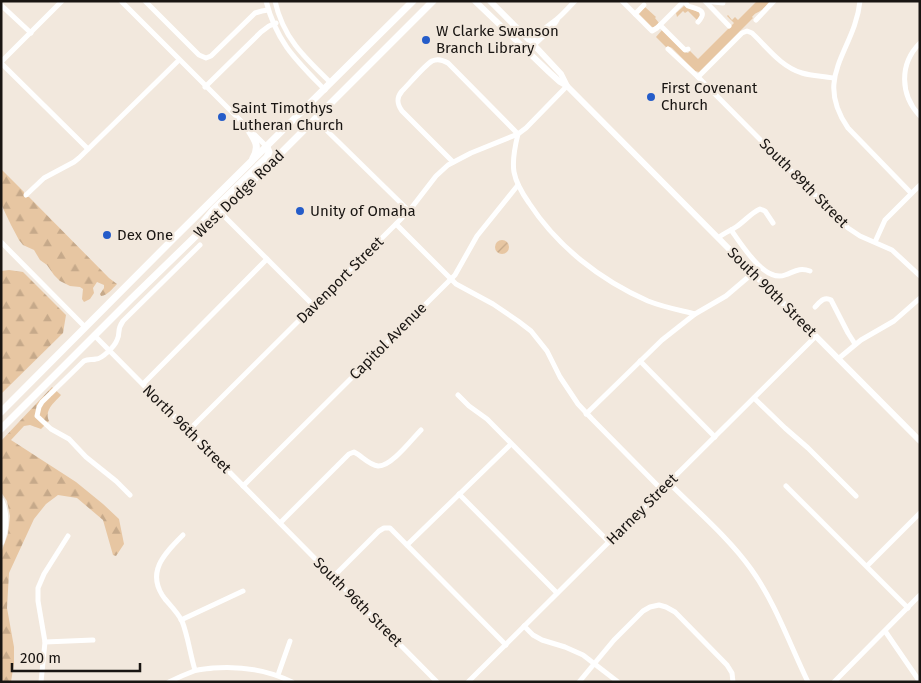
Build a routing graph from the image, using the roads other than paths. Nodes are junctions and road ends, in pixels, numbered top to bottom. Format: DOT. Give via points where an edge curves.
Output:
graph roads {
  1 [pos="62,1"];
  2 [pos="121,1"];
  3 [pos="145,1"];
  4 [pos="266,1"];
  5 [pos="275,1"];
  6 [pos="413,1"];
  7 [pos="433,1"];
  8 [pos="475,1"];
  9 [pos="490,1"];
  10 [pos="575,1"];
  11 [pos="622,1"];
  12 [pos="684,1"];
  13 [pos="704,1"];
  14 [pos="774,1"];
  15 [pos="860,1"];
  16 [pos="723,3"];
  17 [pos="1,5"];
  18 [pos="644,5"];
  19 [pos="268,10"];
  20 [pos="725,12"];
  21 [pos="635,14"];
  22 [pos="721,17"];
  23 [pos="756,20"];
  24 [pos="281,22"];
  25 [pos="698,22"];
  26 [pos="273,24"];
  27 [pos="660,25"];
  28 [pos="729,26"];
  29 [pos="31,33"];
  30 [pos="920,43"];
  31 [pos="532,44"];
  32 [pos="296,47"];
  33 [pos="668,49"];
  34 [pos="688,49"];
  35 [pos="526,51"];
  36 [pos="289,52"];
  37 [pos="179,60"];
  38 [pos="1,62"];
  39 [pos="698,77"];
  40 [pos="834,78"];
  41 [pos="331,83"];
  42 [pos="205,86"];
  43 [pos="567,86"];
  44 [pos="325,90"];
  45 [pos="920,116"];
  46 [pos="315,119"];
  47 [pos="248,129"];
  48 [pos="518,134"];
  49 [pos="267,147"];
  50 [pos="88,149"];
  51 [pos="453,162"];
  52 [pos="246,168"];
  53 [pos="518,185"];
  54 [pos="920,185"];
  55 [pos="912,193"];
  56 [pos="26,195"];
  57 [pos="409,211"];
  58 [pos="220,212"];
  59 [pos="773,222"];
  60 [pos="396,224"];
  61 [pos="731,230"];
  62 [pos="718,238"];
  63 [pos="190,241"];
  64 [pos="1,242"];
  65 [pos="875,242"];
  66 [pos="200,245"];
  67 [pos="267,259"];
  68 [pos="810,271"];
  69 [pos="753,273"];
  70 [pos="920,276"];
  71 [pos="451,279"];
  72 [pos="920,298"];
  73 [pos="915,303"];
  74 [pos="314,306"];
  75 [pos="815,307"];
  76 [pos="920,308"];
  77 [pos="695,314"];
  78 [pos="85,327"];
  79 [pos="94,336"];
  80 [pos="816,336"];
  81 [pos="857,343"];
  82 [pos="109,351"];
  83 [pos="838,359"];
  84 [pos="640,361"];
  85 [pos="143,384"];
  86 [pos="458,395"];
  87 [pos="754,398"];
  88 [pos="1,412"];
  89 [pos="586,414"];
  90 [pos="2,428"];
  91 [pos="189,430"];
  92 [pos="421,430"];
  93 [pos="715,437"];
  94 [pos="920,441"];
  95 [pos="511,444"];
  96 [pos="668,483"];
  97 [pos="243,486"];
  98 [pos="786,486"];
  99 [pos="662,490"];
  100 [pos="459,494"];
  101 [pos="130,495"];
  102 [pos="856,496"];
  103 [pos="1,501"];
  104 [pos="920,514"];
  105 [pos="280,523"];
  106 [pos="183,535"];
  107 [pos="68,536"];
  108 [pos="1,542"];
  109 [pos="609,542"];
  110 [pos="407,545"];
  111 [pos="867,566"];
  112 [pos="333,577"];
  113 [pos="243,591"];
  114 [pos="557,593"];
  115 [pos="920,595"];
  116 [pos="908,608"];
  117 [pos="181,620"];
  118 [pos="524,626"];
  119 [pos="885,631"];
  120 [pos="93,640"];
  121 [pos="290,640"];
  122 [pos="45,642"];
  123 [pos="506,644"];
  124 [pos="594,663"];
  125 [pos="195,670"];
  126 [pos="278,675"];
  127 [pos="733,679"];
  128 [pos="41,682"];
  129 [pos="169,682"];
  130 [pos="292,682"];
  131 [pos="437,682"];
  132 [pos="468,682"];
  133 [pos="579,682"];
  134 [pos="618,682"];
  135 [pos="808,682"];
  136 [pos="834,682"];
  137 [pos="920,682"];
  1 -- 29 [label="street"];
  2 -- 37 [label="street"];
  3 -- 19 [label="street" via="204,58 211,56 255,13"];
  4 -- 19 [label="street"];
  5 -- 24 [label="street"];
  6 -- 41 [label="highway, West Dodge Road"];
  7 -- 46 [label="highway, West Dodge Road"];
  8 -- 35 [label="main road"];
  9 -- 31 [label="main road"];
  10 -- 31 [label="street" via="552,28"];
  11 -- 21 [label="street"];
  12 -- 25 [label="street" via="701,11 702,17"];
  12 -- 27 [label="street" via="673,17"];
  13 -- 16 [label="street"];
  13 -- 22 [label="street"];
  14 -- 23 [label="street"];
  15 -- 40 [label="street" via="858,17"];
  17 -- 29 [label="street"];
  18 -- 21 [label="street"];
  19 -- 26 [label="street"];
  20 -- 22 [label="street"];
  21 -- 27 [label="street" via="652,31"];
  22 -- 28 [label="street"];
  24 -- 26 [label="street"];
  24 -- 32 [label="street"];
  26 -- 36 [label="street"];
  26 -- 42 [label="street"];
  27 -- 34 [label="street" via="685,50"];
  29 -- 38 [label="street"];
  30 -- 45 [label="street" via="910,58 904,78 907,96"];
  31 -- 35 [label="street"];
  31 -- 43 [label="main road" via="562,76"];
  32 -- 36 [label="street"];
  32 -- 41 [label="street"];
  33 -- 39 [label="street, South 89th Street"];
  35 -- 43 [label="main road"];
  36 -- 44 [label="street"];
  37 -- 42 [label="street"];
  37 -- 50 [label="street"];
  38 -- 50 [label="street"];
  39 -- 40 [label="street" via="744,32 750,31 792,69"];
  39 -- 65 [label="street, South 89th Street" via="848,228"];
  40 -- 55 [label="street" via="836,106 844,122"];
  41 -- 44 [label="highway, West Dodge Road"];
  42 -- 47 [label="street"];
  43 -- 48 [label="street, Davenport Street"];
  43 -- 62 [label="main road, South 90th Street"];
  44 -- 49 [label="highway, West Dodge Road"];
  46 -- 57 [label="street"];
  46 -- 58 [label="highway, West Dodge Road"];
  47 -- 49 [label="street"];
  47 -- 52 [label="highway" via="257,148"];
  48 -- 51 [label="street, Davenport Street"];
  48 -- 51 [label="street" via="448,63 434,60 402,91 398,104"];
  48 -- 53 [label="street" via="513,165"];
  49 -- 52 [label="highway, West Dodge Road"];
  49 -- 63 [label="highway" via="268,156 214,209"];
  50 -- 56 [label="street" via="74,162 44,178"];
  51 -- 57 [label="street, Davenport Street" via="436,176"];
  52 -- 78 [label="highway, West Dodge Road"];
  53 -- 71 [label="street, Capitol Avenue" via="477,236"];
  53 -- 77 [label="street" via="541,220 580,260 631,293 655,304"];
  54 -- 55 [label="street"];
  55 -- 65 [label="street" via="885,220"];
  57 -- 60 [label="street, Davenport Street"];
  58 -- 63 [label="highway, West Dodge Road"];
  58 -- 67 [label="street"];
  59 -- 61 [label="street" via="760,209"];
  60 -- 71 [label="street"];
  60 -- 74 [label="street, Davenport Street"];
  61 -- 62 [label="street"];
  61 -- 68 [label="street" via="746,251 771,275 782,276 800,269"];
  62 -- 69 [label="main road, South 90th Street"];
  63 -- 79 [label="highway, West Dodge Road"];
  64 -- 78 [label="street"];
  65 -- 70 [label="street, South 89th Street" via="892,250"];
  66 -- 82 [label="street" via="121,324 118,340"];
  67 -- 74 [label="street"];
  67 -- 85 [label="street"];
  69 -- 77 [label="street" via="726,296"];
  69 -- 80 [label="main road, South 90th Street"];
  71 -- 89 [label="street" via="531,331"];
  71 -- 97 [label="street, Capitol Avenue"];
  72 -- 73 [label="street"];
  73 -- 76 [label="street"];
  73 -- 81 [label="street" via="894,321"];
  74 -- 91 [label="street, Davenport Street"];
  75 -- 81 [label="street" via="830,298"];
  77 -- 84 [label="street"];
  78 -- 88 [label="highway, West Dodge Road"];
  79 -- 82 [label="street, North 96th Street"];
  79 -- 90 [label="highway, West Dodge Road"];
  80 -- 83 [label="main road, South 90th Street"];
  80 -- 87 [label="street, Harney Street"];
  81 -- 83 [label="street"];
  82 -- 85 [label="street, North 96th Street"];
  82 -- 101 [label="street" via="100,358 81,363 42,402 37,416 69,439"];
  83 -- 94 [label="main road, South 90th Street"];
  84 -- 89 [label="street"];
  84 -- 93 [label="street"];
  85 -- 91 [label="street, North 96th Street"];
  86 -- 95 [label="street"];
  87 -- 93 [label="street, Harney Street"];
  87 -- 102 [label="street"];
  89 -- 99 [label="street"];
  91 -- 97 [label="street, North 96th Street"];
  92 -- 105 [label="street" via="382,466 354,452 349,454"];
  93 -- 96 [label="street, Harney Street"];
  95 -- 100 [label="street"];
  95 -- 109 [label="street"];
  96 -- 99 [label="street, Harney Street"];
  96 -- 135 [label="street" via="733,546 752,570"];
  97 -- 105 [label="street, North 96th Street"];
  98 -- 111 [label="street"];
  99 -- 109 [label="street, Harney Street"];
  100 -- 110 [label="street"];
  100 -- 114 [label="street"];
  103 -- 108 [label="highway" via="6,525"];
  104 -- 111 [label="street"];
  105 -- 112 [label="street, South 96th Street"];
  106 -- 117 [label="street" via="162,558 157,573 161,592"];
  107 -- 122 [label="street" via="38,588"];
  109 -- 114 [label="street, Harney Street"];
  110 -- 112 [label="street" via="392,530 382,528"];
  110 -- 123 [label="street"];
  111 -- 116 [label="street"];
  112 -- 131 [label="street, South 96th Street"];
  113 -- 117 [label="street"];
  114 -- 118 [label="street, Harney Street"];
  115 -- 116 [label="street"];
  116 -- 119 [label="street"];
  117 -- 125 [label="street"];
  118 -- 123 [label="street, Harney Street"];
  118 -- 124 [label="street" via="542,640 575,651"];
  119 -- 136 [label="street"];
  119 -- 137 [label="street"];
  120 -- 122 [label="street"];
  121 -- 126 [label="street"];
  122 -- 128 [label="street"];
  123 -- 132 [label="street, Harney Street"];
  124 -- 127 [label="street" via="643,611 663,606 676,612 721,658"];
  124 -- 133 [label="street"];
  124 -- 134 [label="street"];
  125 -- 126 [label="street" via="243,668"];
  125 -- 129 [label="street"];
  126 -- 130 [label="street"];
}
